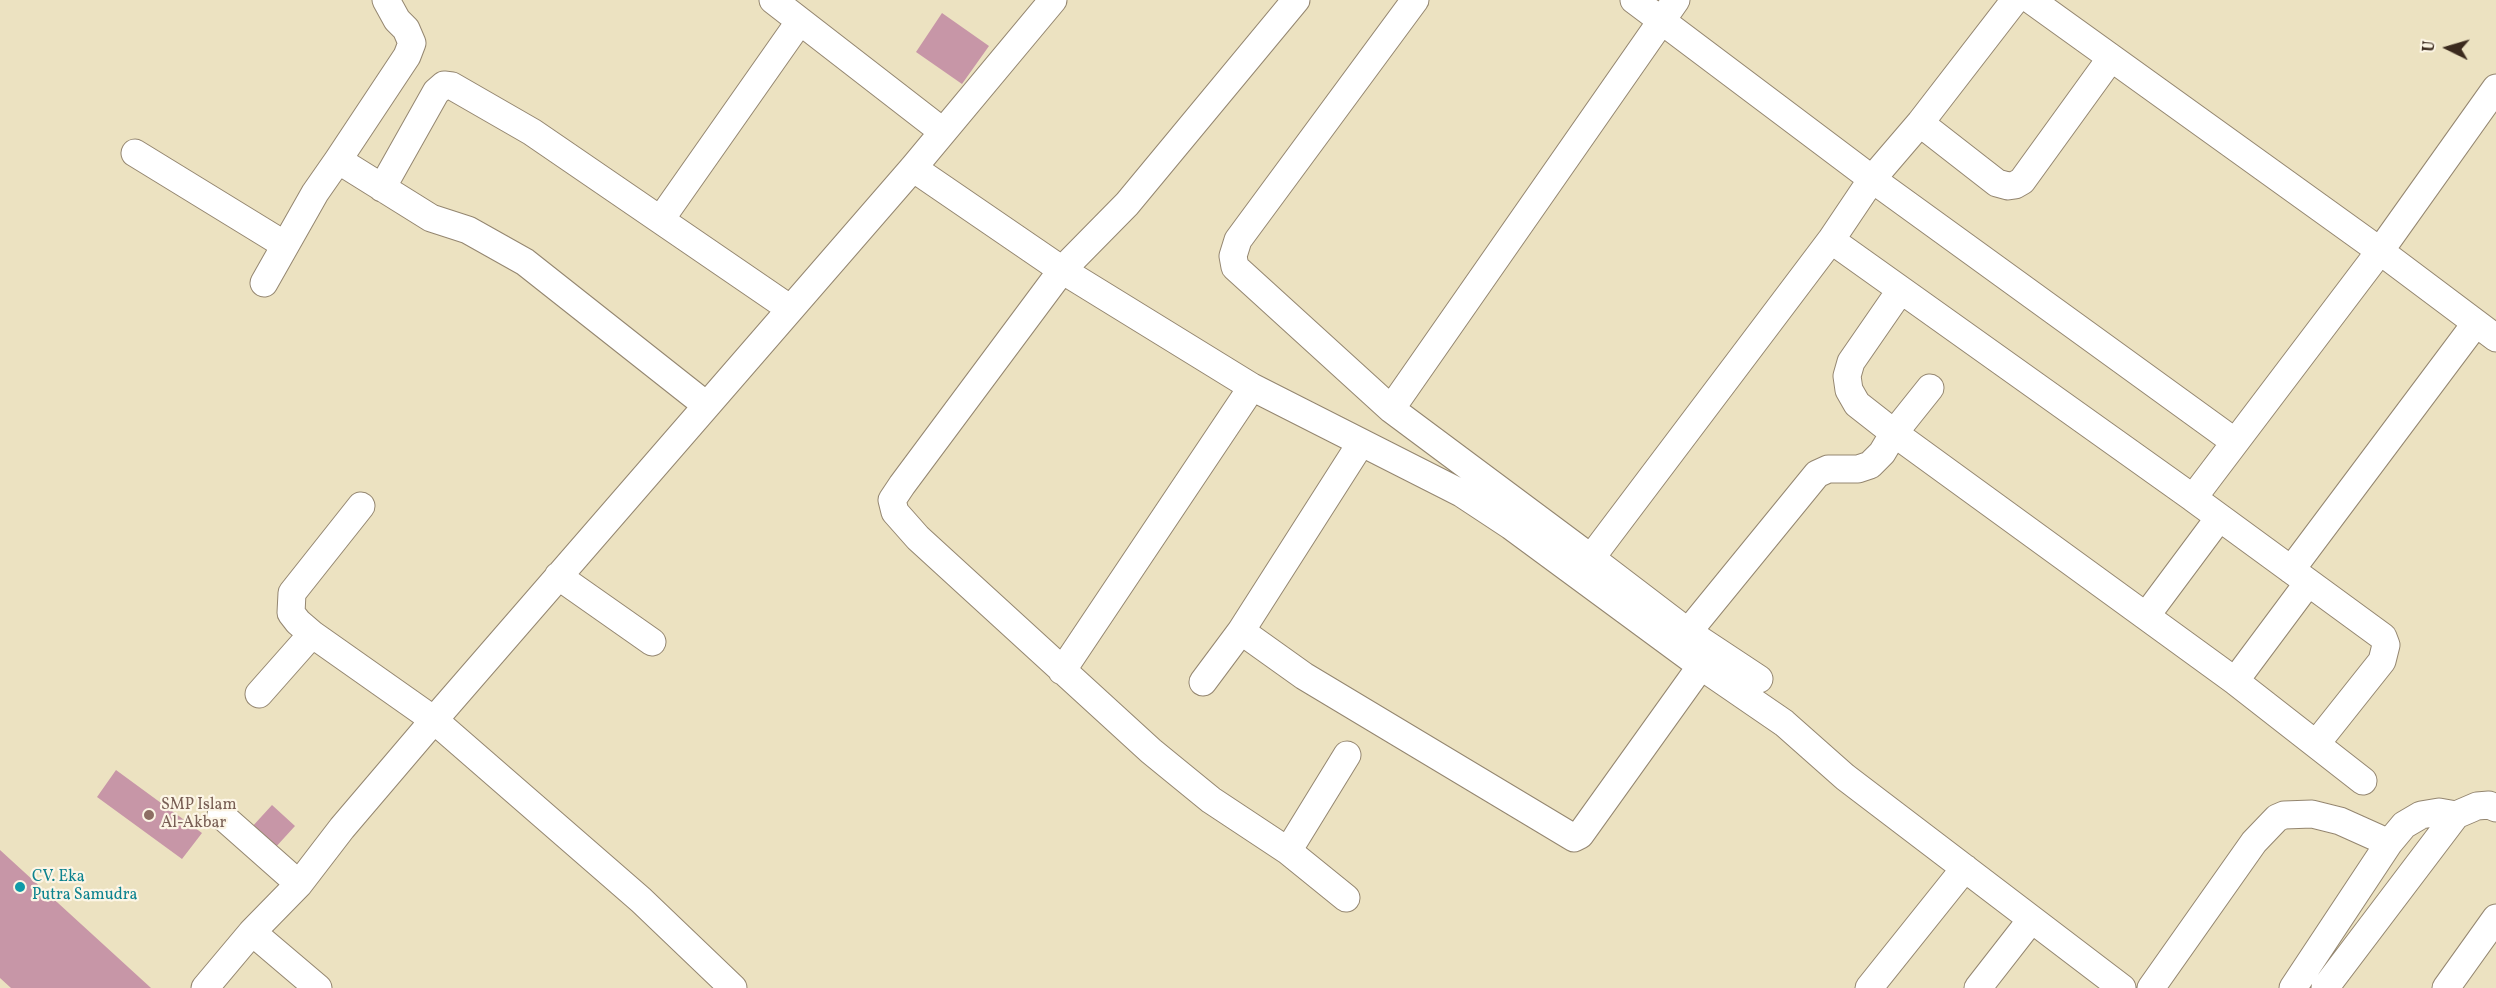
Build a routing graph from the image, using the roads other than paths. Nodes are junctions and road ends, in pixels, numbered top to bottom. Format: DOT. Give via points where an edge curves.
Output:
graph roads {
  1 [pos="386,0"];
  2 [pos="773,0"];
  3 [pos="1053,0"];
  4 [pos="1296,0"];
  5 [pos="1415,0"];
  6 [pos="1634,0"];
  7 [pos="2015,0"];
  8 [pos="2031,0"];
  9 [pos="1669,10"];
  10 [pos="800,21"];
  11 [pos="2111,58"];
  12 [pos="2496,88"];
  13 [pos="1920,123"];
  14 [pos="942,131"];
  15 [pos="135,153"];
  16 [pos="338,160"];
  17 [pos="913,168"];
  18 [pos="1872,179"];
  19 [pos="382,188"];
  20 [pos="661,219"];
  21 [pos="1831,240"];
  22 [pos="285,245"];
  23 [pos="2380,251"];
  24 [pos="1062,270"];
  25 [pos="264,283"];
  26 [pos="1900,291"];
  27 [pos="789,308"];
  28 [pos="2486,330"];
  29 [pos="1252,387"];
  30 [pos="1930,388"];
  31 [pos="706,405"];
  32 [pos="1391,409"];
  33 [pos="1894,434"];
  34 [pos="2235,442"];
  35 [pos="1361,443"];
  36 [pos="2193,498"];
  37 [pos="361,506"];
  38 [pos="2219,518"];
  39 [pos="1592,558"];
  40 [pos="558,576"];
  41 [pos="2299,576"];
  42 [pos="2146,616"];
  43 [pos="1241,631"];
  44 [pos="1688,632"];
  45 [pos="312,634"];
  46 [pos="652,642"];
  47 [pos="1701,666"];
  48 [pos="1062,670"];
  49 [pos="1759,680"];
  50 [pos="2235,681"];
  51 [pos="1203,682"];
  52 [pos="259,694"];
  53 [pos="434,720"];
  54 [pos="2316,744"];
  55 [pos="1347,755"];
  56 [pos="2363,781"];
  57 [pos="2496,808"];
  58 [pos="221,815"];
  59 [pos="2456,815"];
  60 [pos="2390,843"];
  61 [pos="1288,851"];
  62 [pos="1965,868"];
  63 [pos="299,884"];
  64 [pos="1346,898"];
  65 [pos="2496,918"];
  66 [pos="2031,920"];
  67 [pos="252,932"];
  68 [pos="205,988"];
  69 [pos="318,988"];
  70 [pos="733,988"];
  71 [pos="1869,988"];
  72 [pos="1978,988"];
  73 [pos="2122,988"];
  74 [pos="2151,988"];
  75 [pos="2292,988"];
  76 [pos="2325,988"];
  77 [pos="2446,988"];
  1 -- 16 [label="street" via="412,43"];
  2 -- 10 [label="street"];
  3 -- 14 [label="street"];
  4 -- 24 [label="street" via="1126,204"];
  5 -- 32 [label="street" via="1239,240 1233,256 1239,272"];
  6 -- 9 [label="street"];
  7 -- 13 [label="street"];
  8 -- 11 [label="street"];
  9 -- 18 [label="street"];
  9 -- 32 [label="street"];
  10 -- 14 [label="street"];
  10 -- 20 [label="street"];
  11 -- 13 [label="street" via="2022,181 2015,185 1997,183"];
  11 -- 23 [label="street"];
  12 -- 23 [label="street"];
  13 -- 18 [label="street"];
  14 -- 17 [label="street"];
  15 -- 22 [label="street"];
  16 -- 19 [label="street"];
  16 -- 22 [label="street"];
  17 -- 24 [label="street"];
  17 -- 27 [label="street"];
  18 -- 21 [label="street"];
  18 -- 34 [label="street"];
  19 -- 20 [label="street" via="436,92 448,85 532,132"];
  19 -- 31 [label="street" via="431,218 468,230 525,262"];
  20 -- 27 [label="street"];
  21 -- 26 [label="street"];
  21 -- 39 [label="street"];
  22 -- 25 [label="street"];
  23 -- 28 [label="street"];
  23 -- 34 [label="street"];
  24 -- 29 [label="street"];
  24 -- 48 [label="street" via="892,500 895,513 906,526"];
  26 -- 33 [label="street" via="1851,363 1847,376 1857,404"];
  26 -- 36 [label="street"];
  27 -- 31 [label="street"];
  28 -- 41 [label="street"];
  29 -- 35 [label="street"];
  29 -- 48 [label="street"];
  30 -- 33 [label="street"];
  31 -- 40 [label="street"];
  32 -- 39 [label="street"];
  33 -- 42 [label="street"];
  33 -- 44 [label="street" via="1870,465 1828,469 1817,474"];
  34 -- 36 [label="street"];
  35 -- 43 [label="street"];
  35 -- 47 [label="street" via="1461,493"];
  36 -- 38 [label="street"];
  37 -- 45 [label="street" via="292,593 291,613"];
  38 -- 41 [label="street"];
  38 -- 42 [label="street"];
  39 -- 44 [label="street"];
  40 -- 46 [label="street"];
  40 -- 53 [label="street"];
  41 -- 50 [label="street"];
  41 -- 54 [label="street" via="2383,637 2386,645 2382,661"];
  42 -- 50 [label="street"];
  43 -- 47 [label="street" via="1304,676 1574,838 1580,835"];
  43 -- 51 [label="street"];
  44 -- 49 [label="street"];
  45 -- 52 [label="street"];
  45 -- 53 [label="street"];
  47 -- 62 [label="street" via="1784,723 1845,777"];
  48 -- 61 [label="street" via="1211,800"];
  50 -- 54 [label="street"];
  53 -- 63 [label="street"];
  53 -- 70 [label="street" via="641,900"];
  54 -- 56 [label="street"];
  55 -- 61 [label="street"];
  57 -- 59 [label="street" via="2477,806"];
  58 -- 63 [label="street"];
  59 -- 60 [label="street" via="2421,815 2404,825"];
  59 -- 76 [label="street"];
  60 -- 74 [label="street" via="2340,821 2312,814 2277,818 2254,842"];
  60 -- 75 [label="street"];
  61 -- 64 [label="street"];
  62 -- 66 [label="street"];
  62 -- 71 [label="street"];
  63 -- 67 [label="street"];
  65 -- 77 [label="street"];
  66 -- 72 [label="street"];
  66 -- 73 [label="street"];
  67 -- 68 [label="street"];
  67 -- 69 [label="street"];
}
